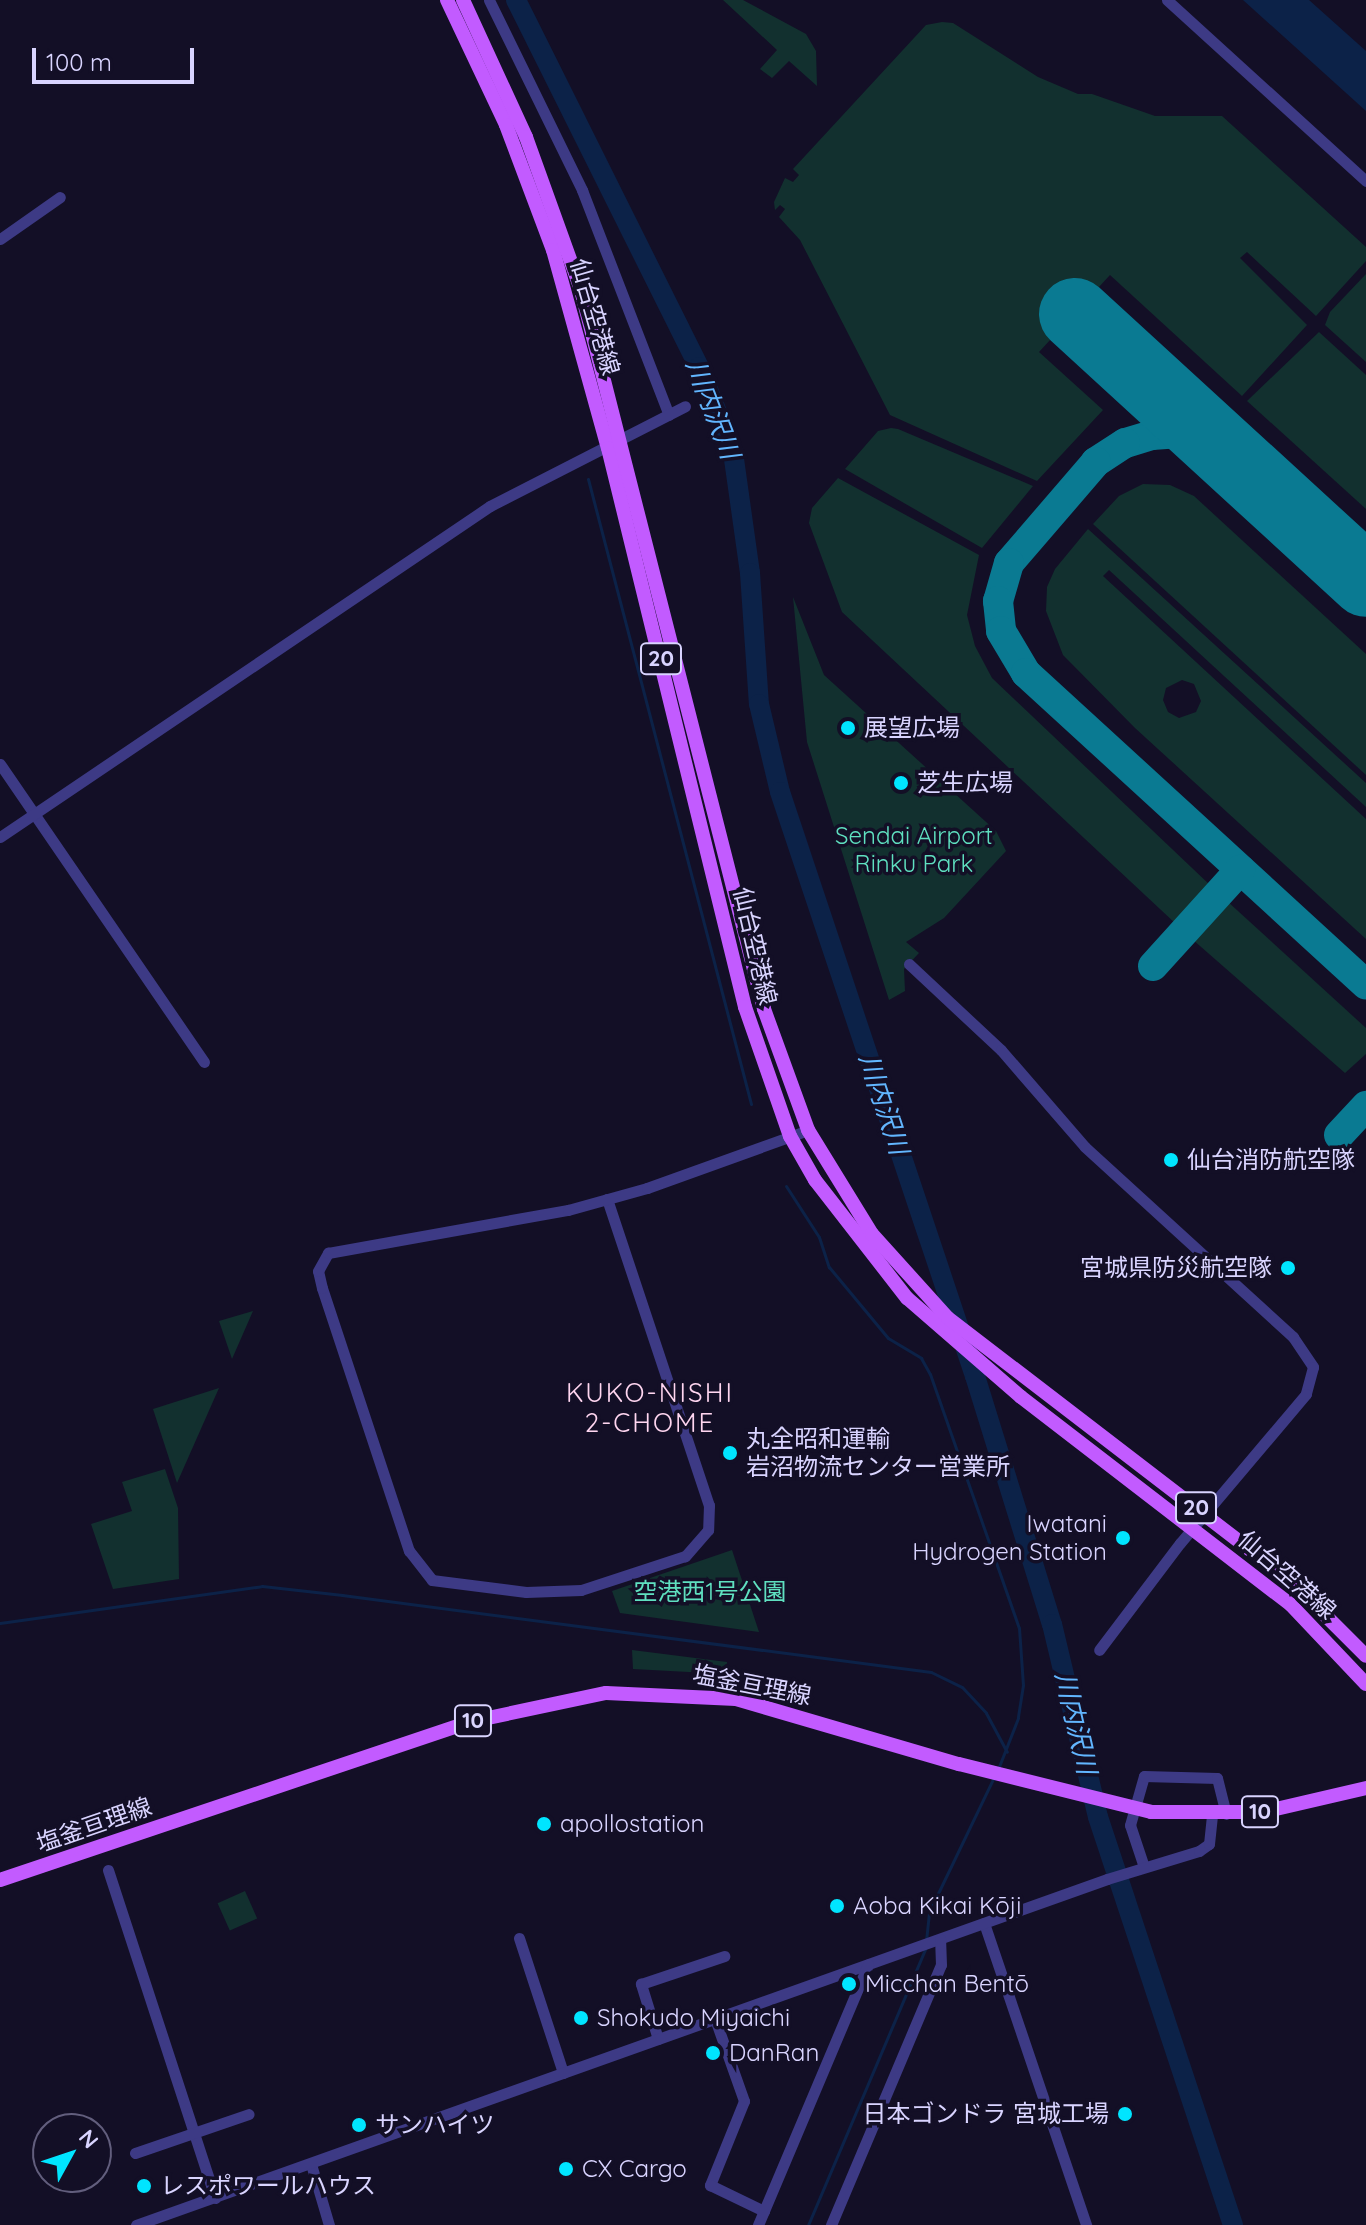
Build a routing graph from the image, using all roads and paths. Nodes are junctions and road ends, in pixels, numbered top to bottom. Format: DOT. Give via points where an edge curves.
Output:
graph roads {
  1 [pos="447,0"];
  2 [pos="463,0"];
  3 [pos="489,0"];
  4 [pos="1167,0"];
  5 [pos="1366,181"];
  6 [pos="60,197"];
  7 [pos="0,239"];
  8 [pos="685,406"];
  9 [pos="669,415"];
  10 [pos="623,440"];
  11 [pos="608,448"];
  12 [pos="0,764"];
  13 [pos="34,814"];
  14 [pos="0,837"];
  15 [pos="909,964"];
  16 [pos="204,1062"];
  17 [pos="808,1130"];
  18 [pos="790,1136"];
  19 [pos="607,1199"];
  20 [pos="1204,1514"];
  21 [pos="1193,1527"];
  22 [pos="1099,1650"];
  23 [pos="1366,1656"];
  24 [pos="1366,1684"];
  25 [pos="1366,1788"];
  26 [pos="1219,1814"];
  27 [pos="1144,1867"];
  28 [pos="108,1870"];
  29 [pos="0,1880"];
  30 [pos="984,1923"];
  31 [pos="519,1938"];
  32 [pos="939,1939"];
  33 [pos="724,1956"];
  34 [pos="868,1964"];
  35 [pos="715,2019"];
  36 [pos="658,2039"];
  37 [pos="563,2073"];
  38 [pos="249,2114"];
  39 [pos="194,2133"];
  40 [pos="135,2153"];
  41 [pos="311,2164"];
  42 [pos="215,2198"];
  43 [pos="764,2211"];
  44 [pos="136,2225"];
  45 [pos="329,2225"];
  46 [pos="758,2225"];
  47 [pos="831,2225"];
  48 [pos="1086,2225"];
  1 -- 11 [label="main road, 仙台空港線 / 20" via="506,125 553,250"];
  2 -- 10 [label="main road, 仙台空港線 / 20" via="526,137 566,248"];
  3 -- 9 [label="street" via="582,190"];
  4 -- 5 [label="street"];
  6 -- 7 [label="street"];
  8 -- 9 [label="street"];
  9 -- 10 [label="street"];
  10 -- 11 [label="street"];
  10 -- 17 [label="main road, 仙台空港線 / 20" via="764,1009"];
  11 -- 13 [label="street" via="490,506"];
  11 -- 18 [label="main road, 仙台空港線 / 20" via="745,1007"];
  12 -- 13 [label="street"];
  13 -- 14 [label="street"];
  13 -- 16 [label="street"];
  15 -- 20 [label="street" via="1001,1050 1085,1147 1310,1358 1314,1376 1306,1394"];
  17 -- 18 [label="street"];
  17 -- 20 [label="main road, 仙台空港線 / 20" via="839,1185 900,1268 948,1318"];
  18 -- 19 [label="street"];
  18 -- 21 [label="main road, 仙台空港線 / 20" via="815,1180 907,1298 1021,1397"];
  19 -- 19 [label="street" via="334,1249 323,1259 322,1288 409,1551 432,1580 526,1592 581,1590 685,1556 708,1530 709,1505"];
  20 -- 21 [label="street"];
  20 -- 23 [label="main road, 仙台空港線 / 20" via="1293,1583"];
  21 -- 22 [label="street"];
  21 -- 24 [label="main road, 仙台空港線 / 20" via="1319,1630"];
  25 -- 26 [label="main road, 塩釜亘理線 / 10" via="1317,1803"];
  26 -- 27 [label="street" via="1205,1848"];
  26 -- 27 [label="street" via="1217,1778 1144,1776 1130,1825"];
  26 -- 29 [label="main road, 塩釜亘理線 / 10, bridge" via="1151,1812 959,1764 736,1699 606,1693 469,1722"];
  27 -- 30 [label="street"];
  28 -- 39 [label="street"];
  30 -- 32 [label="street"];
  30 -- 48 [label="street"];
  31 -- 37 [label="street"];
  32 -- 34 [label="street"];
  32 -- 47 [label="street" via="941,1965"];
  33 -- 36 [label="street" via="641,1984"];
  34 -- 35 [label="street"];
  34 -- 43 [label="street"];
  35 -- 36 [label="street"];
  35 -- 43 [label="street" via="744,2101 710,2185"];
  36 -- 37 [label="street"];
  37 -- 41 [label="street"];
  38 -- 39 [label="street"];
  39 -- 40 [label="street"];
  39 -- 42 [label="street"];
  41 -- 42 [label="street"];
  41 -- 45 [label="street"];
  42 -- 44 [label="street"];
  43 -- 46 [label="street"];
}
